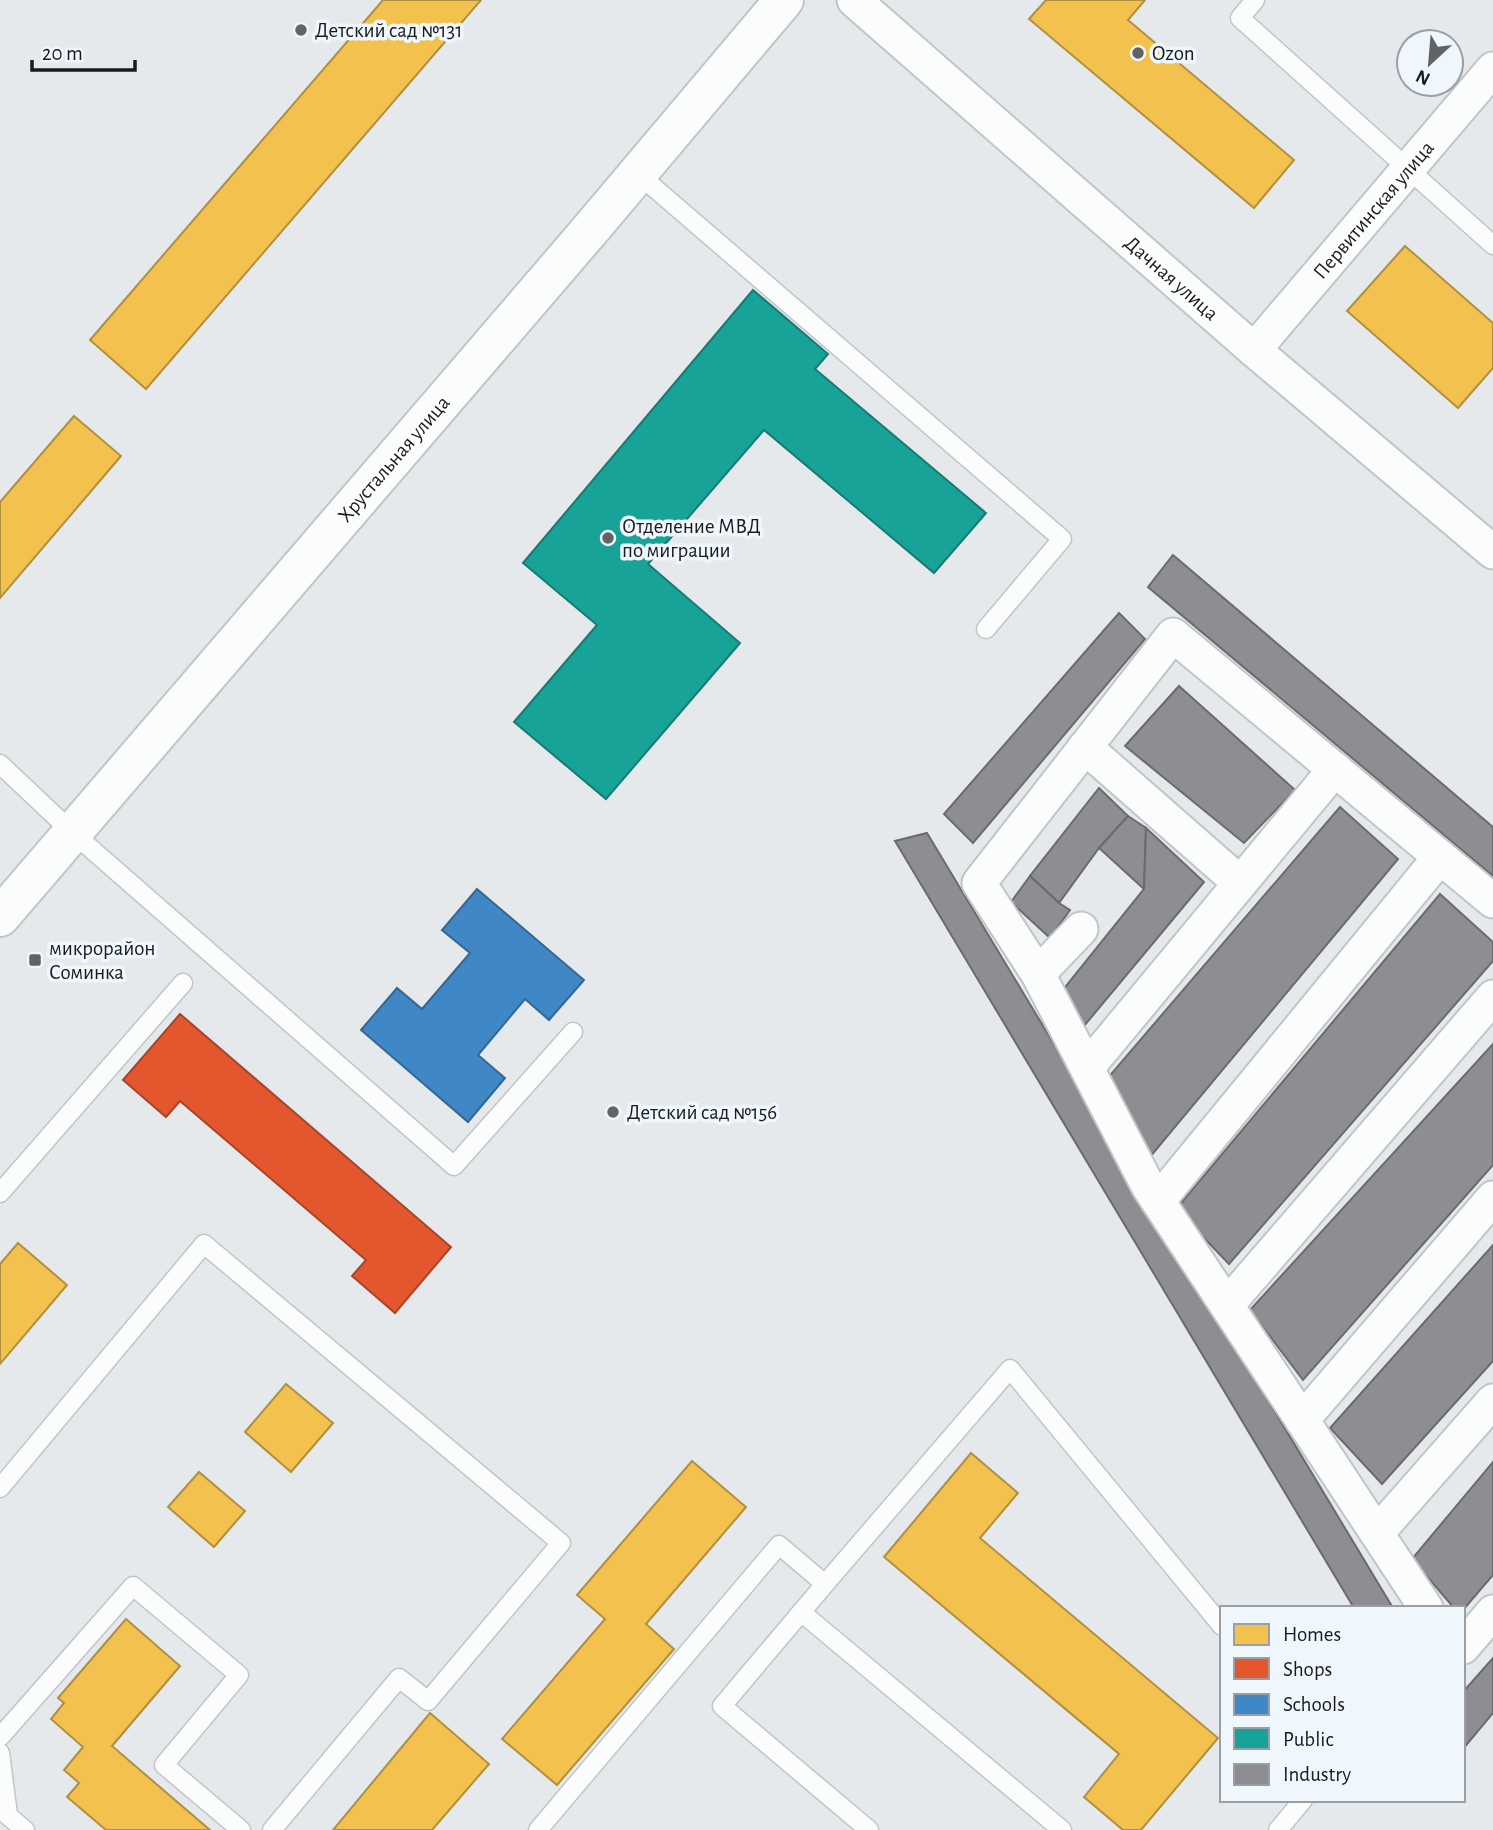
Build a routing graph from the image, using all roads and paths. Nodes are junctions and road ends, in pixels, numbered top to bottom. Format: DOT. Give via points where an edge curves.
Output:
graph roads {
  1 [pos="784,0"];
  2 [pos="854,0"];
  3 [pos="1255,0"];
  4 [pos="1493,69"];
  5 [pos="1409,168"];
  6 [pos="637,173"];
  7 [pos="1493,245"];
  8 [pos="1254,350"];
  9 [pos="1493,552"];
  10 [pos="985,629"];
  11 [pos="1085,747"];
  12 [pos="0,764"];
  13 [pos="1335,769"];
  14 [pos="73,833"];
  15 [pos="1440,857"];
  16 [pos="1240,883"];
  17 [pos="1493,901"];
  18 [pos="0,917"];
  19 [pos="1081,929"];
  20 [pos="1038,974"];
  21 [pos="183,983"];
  22 [pos="1493,998"];
  23 [pos="573,1032"];
  24 [pos="1087,1068"];
  25 [pos="0,1193"];
  26 [pos="1493,1198"];
  27 [pos="1158,1201"];
  28 [pos="1227,1306"];
  29 [pos="1493,1401"];
  30 [pos="1302,1420"];
  31 [pos="0,1488"];
  32 [pos="1377,1533"];
  33 [pos="825,1584"];
  34 [pos="1425,1606"];
  35 [pos="801,1612"];
  36 [pos="1493,1612"];
  37 [pos="1220,1624"];
  38 [pos="1465,1645"];
  39 [pos="0,1737"];
  40 [pos="0,1753"];
  41 [pos="1301,1802"];
  42 [pos="4,1812"];
  43 [pos="25,1830"];
  44 [pos="241,1830"];
  45 [pos="272,1830"];
  46 [pos="538,1830"];
  47 [pos="869,1830"];
  48 [pos="1062,1830"];
  49 [pos="1278,1830"];
  1 -- 6 [label="street, Хрустальная улица"];
  2 -- 8 [label="street, Дачная улица"];
  3 -- 5 [label="lane" via="1240,18"];
  4 -- 5 [label="street, Первитинская улица"];
  5 -- 7 [label="lane"];
  5 -- 8 [label="street, Первитинская улица"];
  6 -- 10 [label="lane" via="1062,539"];
  6 -- 14 [label="street, Хрустальная улица"];
  8 -- 9 [label="street, Дачная улица"];
  11 -- 13 [label="street" via="1173,635"];
  11 -- 16 [label="street"];
  11 -- 20 [label="street" via="979,883"];
  12 -- 14 [label="lane"];
  13 -- 15 [label="street"];
  13 -- 16 [label="street"];
  14 -- 18 [label="street, Хрустальная улица"];
  14 -- 23 [label="lane" via="454,1166"];
  15 -- 17 [label="street"];
  15 -- 27 [label="street"];
  16 -- 24 [label="street"];
  19 -- 20 [label="street"];
  20 -- 24 [label="street"];
  21 -- 25 [label="lane"];
  22 -- 28 [label="street"];
  24 -- 27 [label="street"];
  26 -- 30 [label="street"];
  27 -- 28 [label="street"];
  28 -- 30 [label="street"];
  29 -- 32 [label="street"];
  30 -- 32 [label="street"];
  31 -- 45 [label="lane" via="204,1244 561,1543 428,1701 399,1678"];
  32 -- 34 [label="street"];
  33 -- 35 [label="lane"];
  33 -- 37 [label="lane" via="1010,1369"];
  33 -- 46 [label="lane" via="779,1545"];
  35 -- 47 [label="lane" via="722,1706"];
  35 -- 48 [label="lane"];
  36 -- 38 [label="street"];
  39 -- 44 [label="lane" via="133,1586 239,1675 164,1765"];
  40 -- 42 [label="lane"];
  41 -- 49 [label="lane"];
  42 -- 43 [label="lane"];
}
